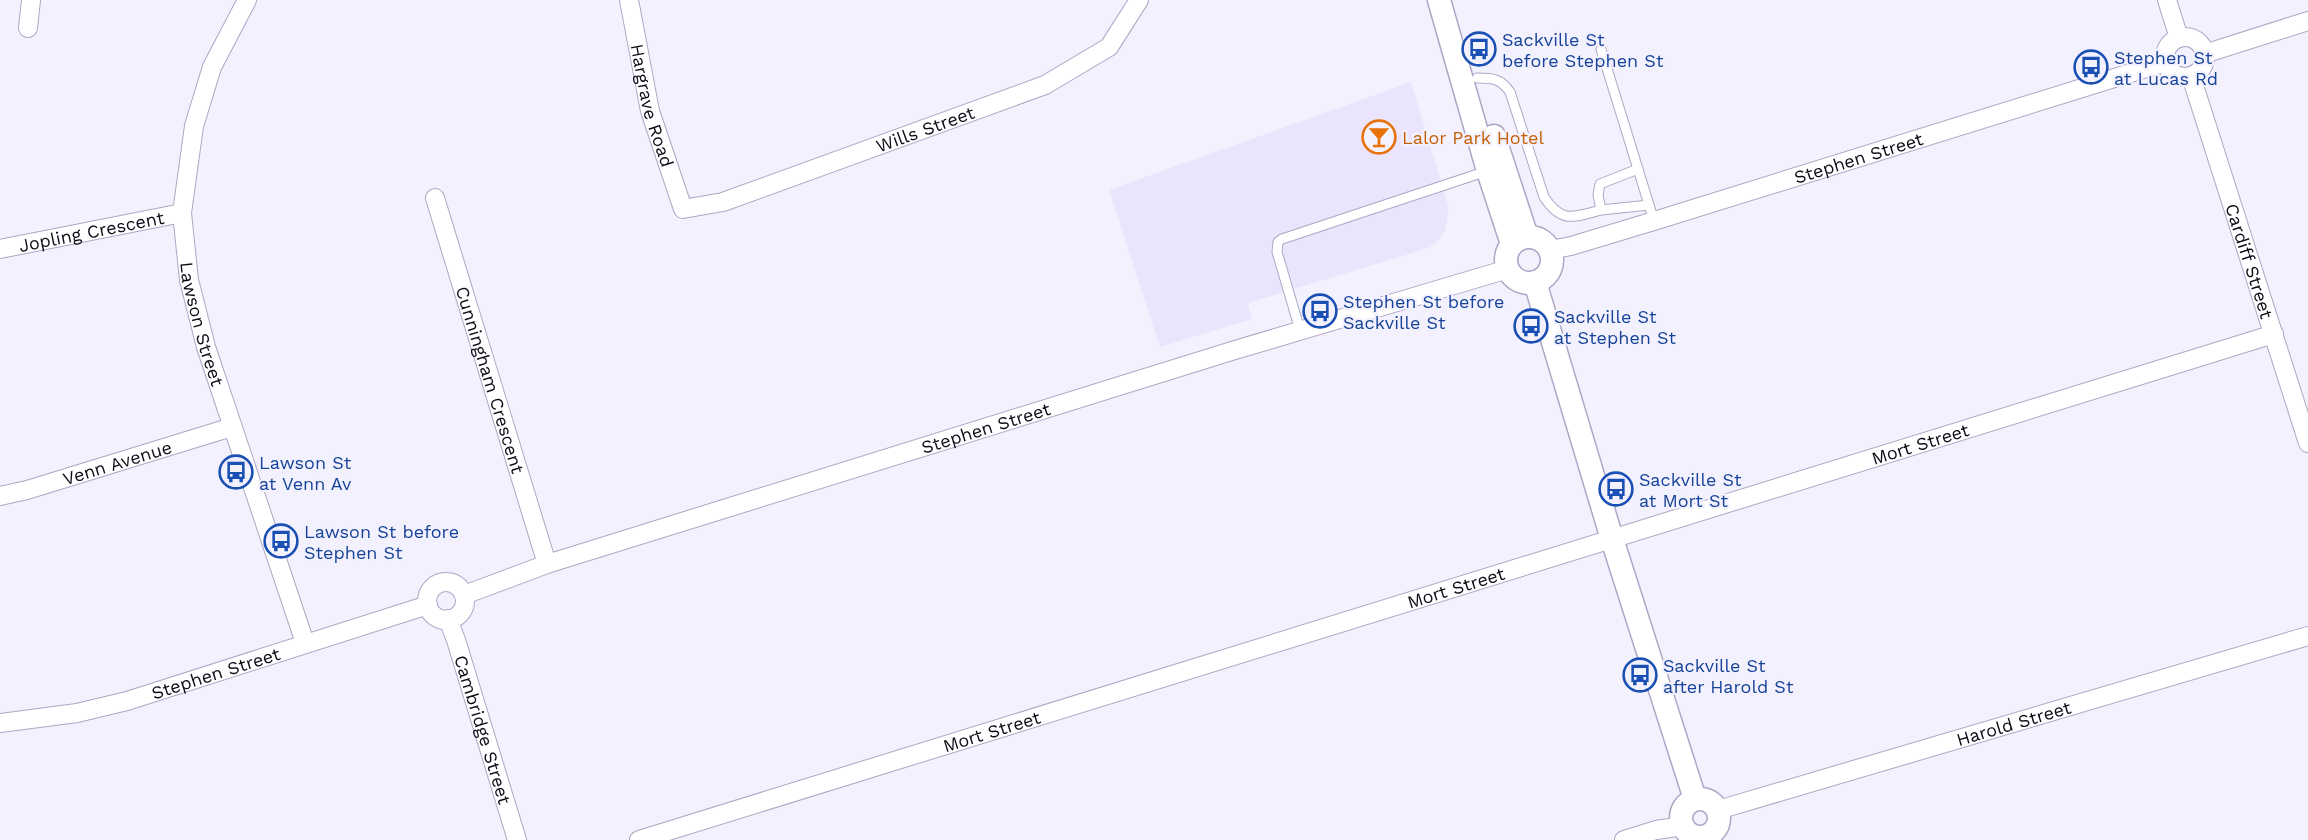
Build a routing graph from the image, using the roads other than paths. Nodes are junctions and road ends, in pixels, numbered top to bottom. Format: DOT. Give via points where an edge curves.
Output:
graph roads {
  1 [pos="31,0"];
  2 [pos="247,0"];
  3 [pos="629,0"];
  4 [pos="1139,0"];
  5 [pos="1438,0"];
  6 [pos="1451,0"];
  7 [pos="2166,0"];
  8 [pos="2308,21"];
  9 [pos="28,28"];
  10 [pos="2179,38"];
  11 [pos="1601,49"];
  12 [pos="2204,54"];
  13 [pos="2166,62"];
  14 [pos="2191,76"];
  15 [pos="1476,78"];
  16 [pos="1495,168"];
  17 [pos="1638,169"];
  18 [pos="435,198"];
  19 [pos="683,209"];
  20 [pos="1601,210"];
  21 [pos="182,213"];
  22 [pos="1652,213"];
  23 [pos="1520,241"];
  24 [pos="0,249"];
  25 [pos="1550,250"];
  26 [pos="1508,269"];
  27 [pos="1535,282"];
  28 [pos="1300,330"];
  29 [pos="2274,334"];
  30 [pos="232,427"];
  31 [pos="2308,443"];
  32 [pos="0,496"];
  33 [pos="1612,539"];
  34 [pos="547,564"];
  35 [pos="464,595"];
  36 [pos="428,605"];
  37 [pos="448,619"];
  38 [pos="2308,636"];
  39 [pos="305,643"];
  40 [pos="0,723"];
  41 [pos="1695,799"];
  42 [pos="1718,810"];
  43 [pos="1683,826"];
  44 [pos="1708,838"];
  45 [pos="518,840"];
  46 [pos="639,840"];
  47 [pos="1624,840"];
  1 -- 9 [label="street"];
  2 -- 21 [label="street, Lawson Street" via="212,67 194,126"];
  3 -- 19 [label="street, Hargrave Road" via="650,111"];
  4 -- 19 [label="street, Wills Street" via="1109,47 1046,85 723,202"];
  5 -- 16 [label="street"];
  6 -- 15 [label="street"];
  7 -- 10 [label="street"];
  8 -- 12 [label="street"];
  10 -- 12 [label="street" via="2198,42"];
  10 -- 13 [label="street" via="2166,50"];
  11 -- 17 [label="lane"];
  12 -- 14 [label="street" via="2200,69"];
  13 -- 14 [label="street" via="2173,73"];
  13 -- 22 [label="street, Stephen Street"];
  14 -- 29 [label="street, Cardiff Street"];
  15 -- 16 [label="street"];
  15 -- 20 [label="lane" via="1499,80 1509,92 1544,197 1552,208 1571,217"];
  16 -- 23 [label="street"];
  16 -- 28 [label="lane" via="1278,242 1277,252"];
  17 -- 20 [label="lane" via="1600,184"];
  17 -- 22 [label="lane"];
  18 -- 34 [label="street, Cunningham Crescent"];
  20 -- 22 [label="lane"];
  21 -- 24 [label="street, Jopling Crescent"];
  21 -- 30 [label="street, Lawson Street" via="189,280"];
  22 -- 25 [label="street, Stephen Street" via="1571,246"];
  23 -- 25 [label="street" via="1540,240"];
  23 -- 26 [label="street" via="1506,256"];
  25 -- 27 [label="street" via="1550,270"];
  26 -- 27 [label="street" via="1522,282"];
  26 -- 28 [label="street, Stephen Street"];
  27 -- 33 [label="street"];
  28 -- 34 [label="street, Stephen Street"];
  29 -- 31 [label="street, Cardiff Street"];
  29 -- 33 [label="street, Mort Street"];
  30 -- 32 [label="street, Venn Avenue"];
  30 -- 39 [label="street, Lawson Street"];
  33 -- 41 [label="street"];
  33 -- 46 [label="street, Mort Street"];
  34 -- 35 [label="street, Stephen Street"];
  35 -- 36 [label="street" via="457,585 440,583 430,590"];
  35 -- 37 [label="street" via="462,611"];
  36 -- 37 [label="street" via="434,615"];
  36 -- 39 [label="street, Stephen Street"];
  37 -- 45 [label="street, Cambridge Street"];
  38 -- 42 [label="street, Harold Street"];
  39 -- 40 [label="street, Stephen Street" via="127,701 77,714"];
  41 -- 42 [label="street" via="1706,799"];
  41 -- 43 [label="street" via="1683,809"];
  42 -- 44 [label="street" via="1717,828"];
  43 -- 44 [label="street" via="1696,836"];
  43 -- 47 [label="street"];
}
